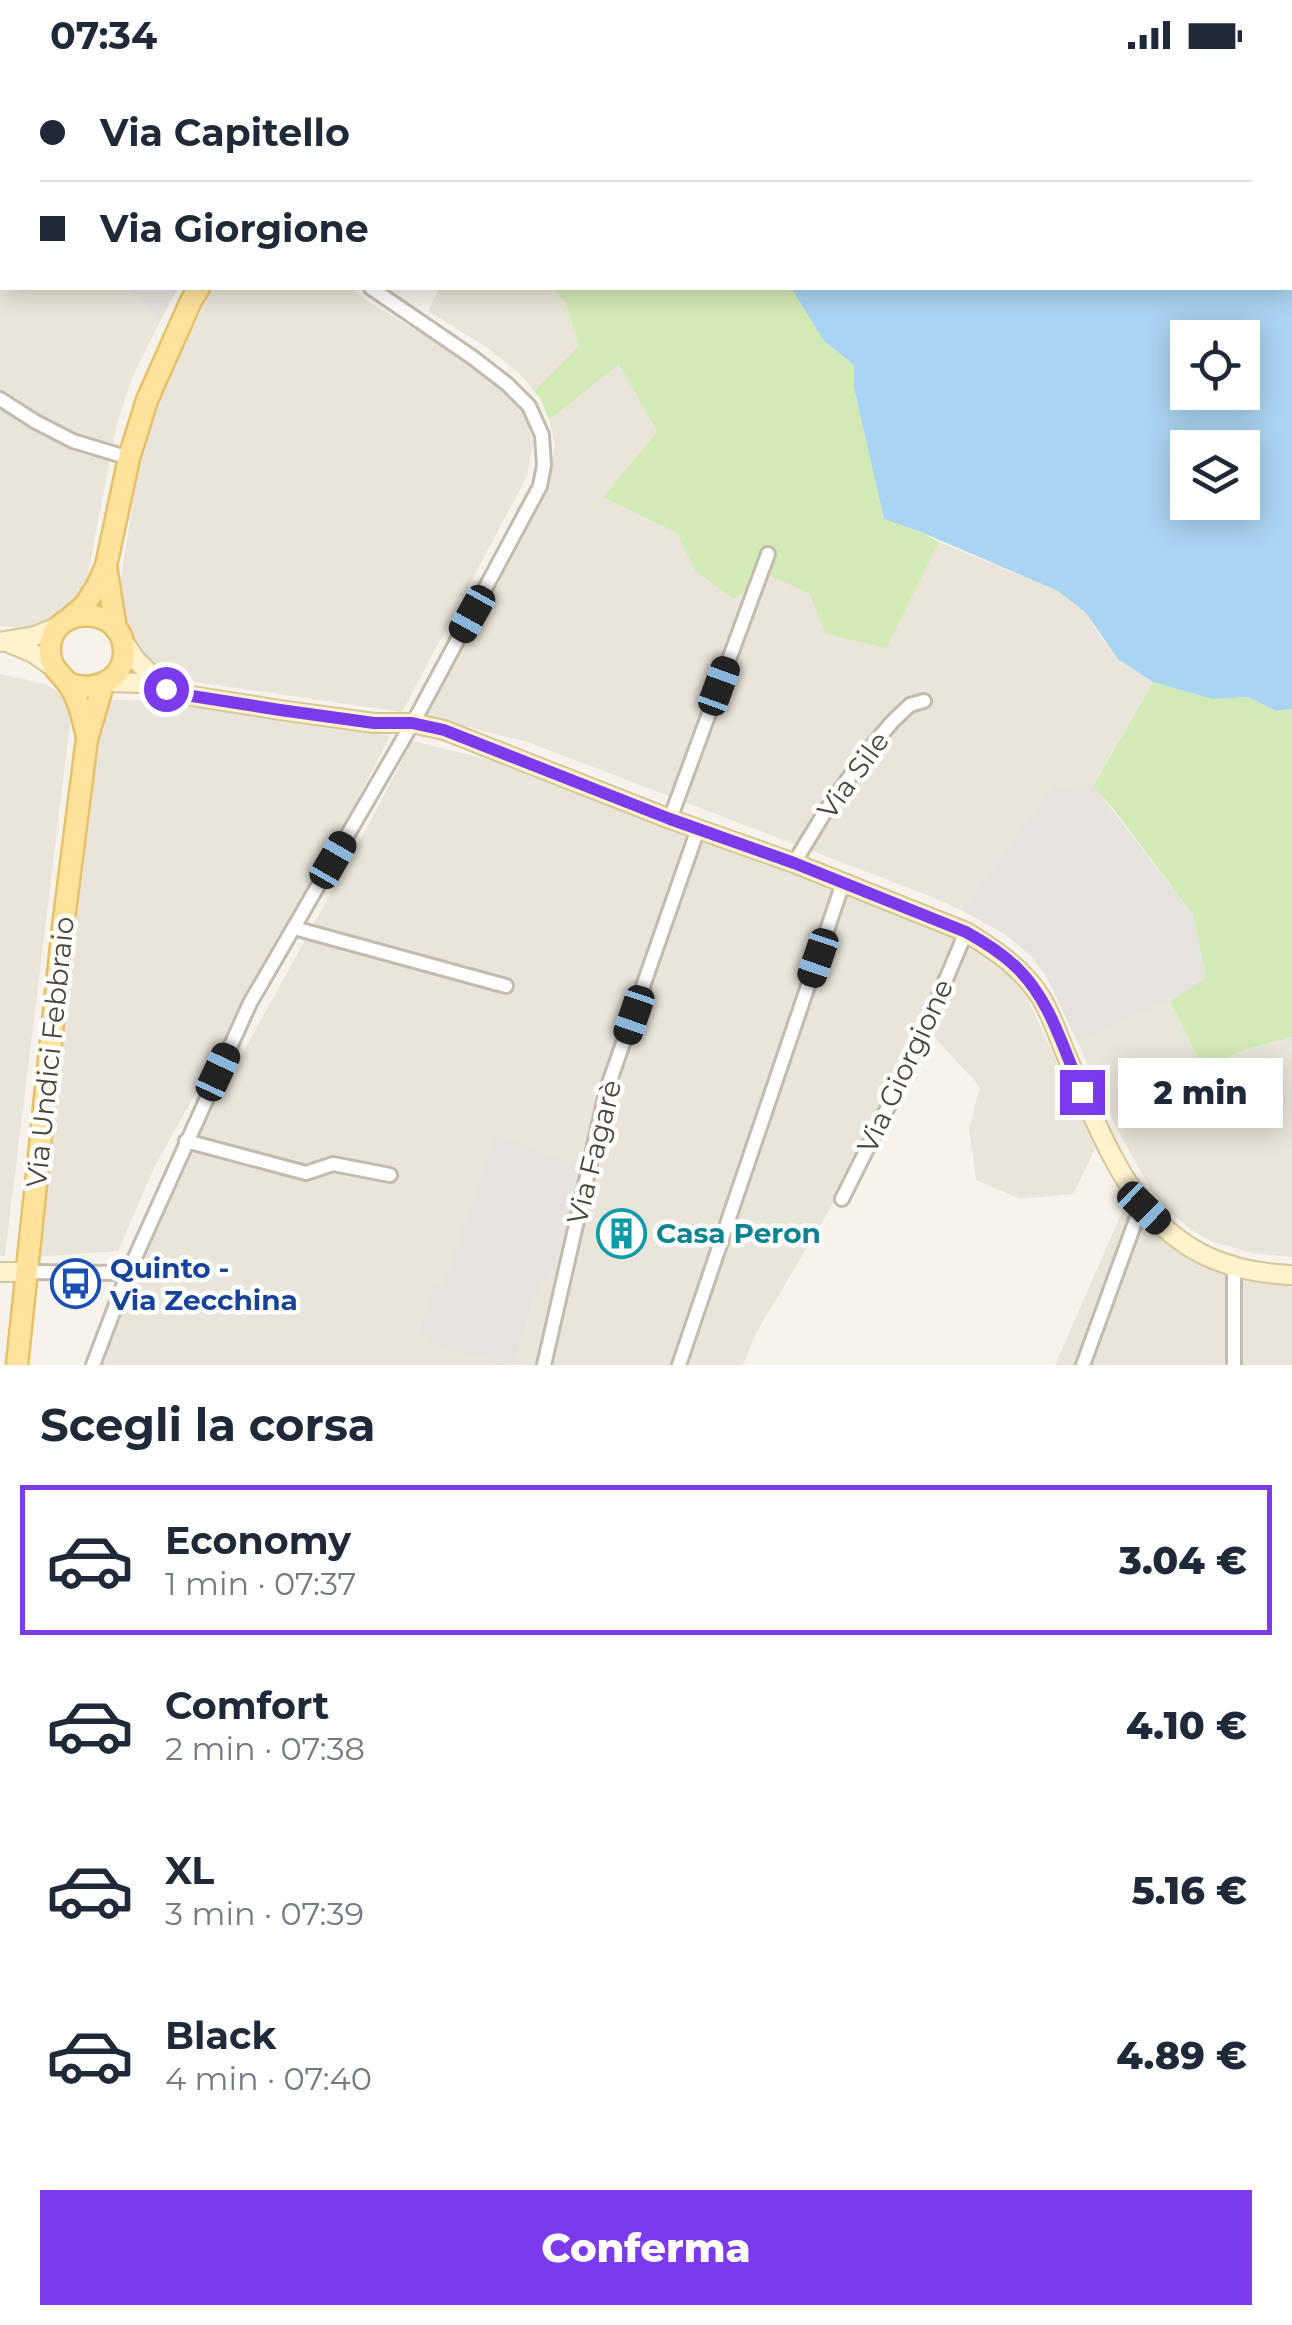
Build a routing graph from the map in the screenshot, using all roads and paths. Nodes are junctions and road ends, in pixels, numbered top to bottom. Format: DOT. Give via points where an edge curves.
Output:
graph roads {
  1 [pos="198,290"];
  2 [pos="374,290"];
  3 [pos="0,399"];
  4 [pos="129,458"];
  5 [pos="768,554"];
  6 [pos="106,566"];
  7 [pos="64,622"];
  8 [pos="118,633"];
  9 [pos="4,642"];
  10 [pos="53,668"];
  11 [pos="105,683"];
  12 [pos="68,684"];
  13 [pos="166,689"];
  14 [pos="924,701"];
  15 [pos="412,723"];
  16 [pos="87,739"];
  17 [pos="670,819"];
  18 [pos="698,829"];
  19 [pos="794,863"];
  20 [pos="843,882"];
  21 [pos="294,928"];
  22 [pos="966,932"];
  23 [pos="506,986"];
  24 [pos="186,1141"];
  25 [pos="390,1175"];
  26 [pos="842,1199"];
  27 [pos="1144,1208"];
  28 [pos="1234,1268"];
  29 [pos="0,1272"];
  30 [pos="27,1272"];
  31 [pos="128,1272"];
  32 [pos="1292,1275"];
  33 [pos="17,1365"];
  34 [pos="92,1365"];
  35 [pos="544,1365"];
  36 [pos="679,1365"];
  37 [pos="1083,1365"];
  38 [pos="1234,1365"];
  1 -- 4 [label="main road, Via Undici Febbraio" via="147,400"];
  2 -- 15 [label="street" via="507,384 529,406 542,435 540,486"];
  3 -- 4 [label="street" via="73,440"];
  4 -- 6 [label="main road, Via Undici Febbraio"];
  5 -- 17 [label="street"];
  6 -- 7 [label="main road, Via Undici Febbraio" via="85,605"];
  6 -- 8 [label="main road, Via Undici Febbraio"];
  7 -- 8 [label="main road" via="89,614"];
  7 -- 9 [label="street"];
  7 -- 10 [label="main road, Via Undici Febbraio" via="50,646"];
  8 -- 11 [label="main road, Via Undici Febbraio" via="122,663"];
  8 -- 13 [label="street"];
  9 -- 10 [label="street"];
  10 -- 12 [label="main road, Via Undici Febbraio"];
  11 -- 12 [label="main road"];
  11 -- 13 [label="street"];
  11 -- 16 [label="main road, Via Undici Febbraio"];
  12 -- 16 [label="main road, Via Undici Febbraio"];
  13 -- 15 [label="street"];
  14 -- 19 [label="street, Via Sile" via="910,705 867,752"];
  15 -- 17 [label="street"];
  15 -- 21 [label="street"];
  16 -- 30 [label="main road, Via Undici Febbraio"];
  17 -- 18 [label="street"];
  18 -- 19 [label="street"];
  18 -- 35 [label="street, Via Fagarè" via="608,1090"];
  19 -- 20 [label="street"];
  20 -- 22 [label="street"];
  20 -- 36 [label="street"];
  21 -- 23 [label="street"];
  21 -- 24 [label="street" via="250,1003"];
  22 -- 26 [label="street, Via Giorgione"];
  22 -- 27 [label="street" via="1019,969 1040,997 1110,1155"];
  24 -- 25 [label="street" via="306,1173 333,1164"];
  24 -- 31 [label="street"];
  27 -- 28 [label="street" via="1172,1234"];
  27 -- 37 [label="street"];
  28 -- 32 [label="street"];
  28 -- 38 [label="street"];
  29 -- 30 [label="street"];
  30 -- 31 [label="street"];
  30 -- 33 [label="main road, Via Undici Febbraio"];
  31 -- 34 [label="street"];
}
